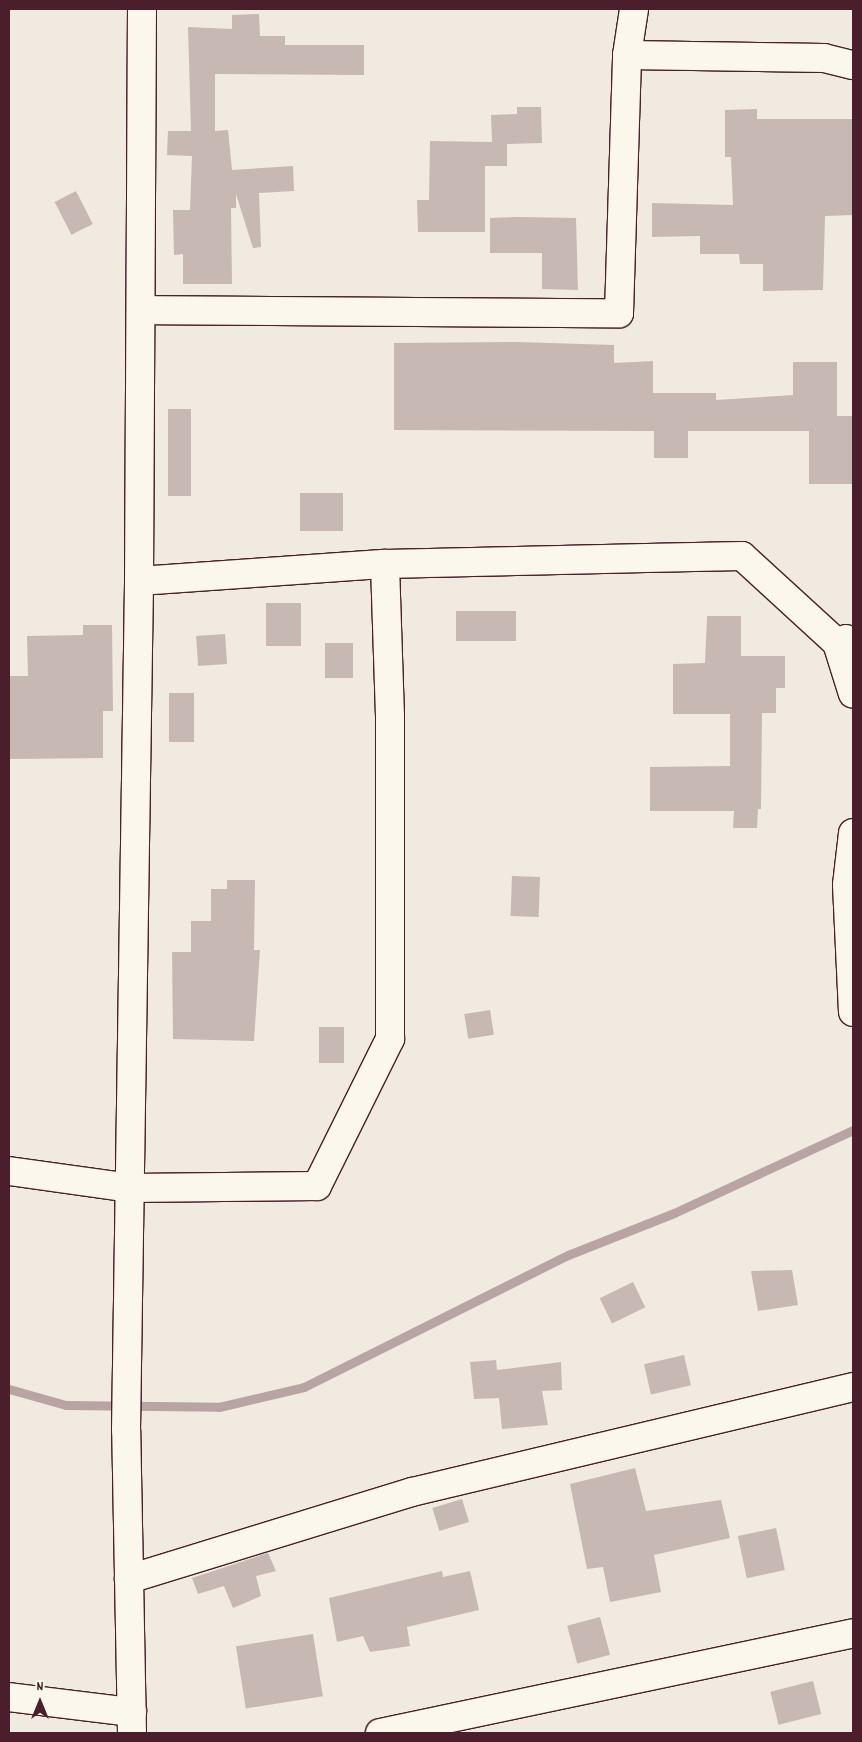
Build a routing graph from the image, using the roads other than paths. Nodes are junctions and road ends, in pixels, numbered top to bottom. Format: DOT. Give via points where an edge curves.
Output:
graph roads {
  1 [pos="142,9"];
  2 [pos="634,9"];
  3 [pos="627,55"];
  4 [pos="853,65"];
  5 [pos="140,310"];
  6 [pos="385,564"];
  7 [pos="139,581"];
  8 [pos="848,644"];
  9 [pos="853,694"];
  10 [pos="853,833"];
  11 [pos="853,1012"];
  12 [pos="9,1171"];
  13 [pos="130,1188"];
  14 [pos="853,1387"];
  15 [pos="129,1579"];
  16 [pos="853,1633"];
  17 [pos="9,1697"];
  18 [pos="132,1722"];
  19 [pos="380,1733"];
  1 -- 5 [label="street"];
  2 -- 3 [label="street"];
  3 -- 4 [label="street" via="824,58"];
  3 -- 5 [label="street" via="619,313"];
  5 -- 7 [label="street"];
  6 -- 7 [label="street"];
  6 -- 8 [label="street" via="742,556"];
  6 -- 13 [label="street" via="390,716 390,1039 317,1186"];
  7 -- 13 [label="street"];
  8 -- 9 [label="street"];
  10 -- 11 [label="street" via="846,885"];
  12 -- 13 [label="street"];
  13 -- 15 [label="street" via="126,1430"];
  14 -- 15 [label="street" via="412,1492"];
  15 -- 18 [label="street"];
  16 -- 19 [label="street"];
  17 -- 18 [label="street"];
}
